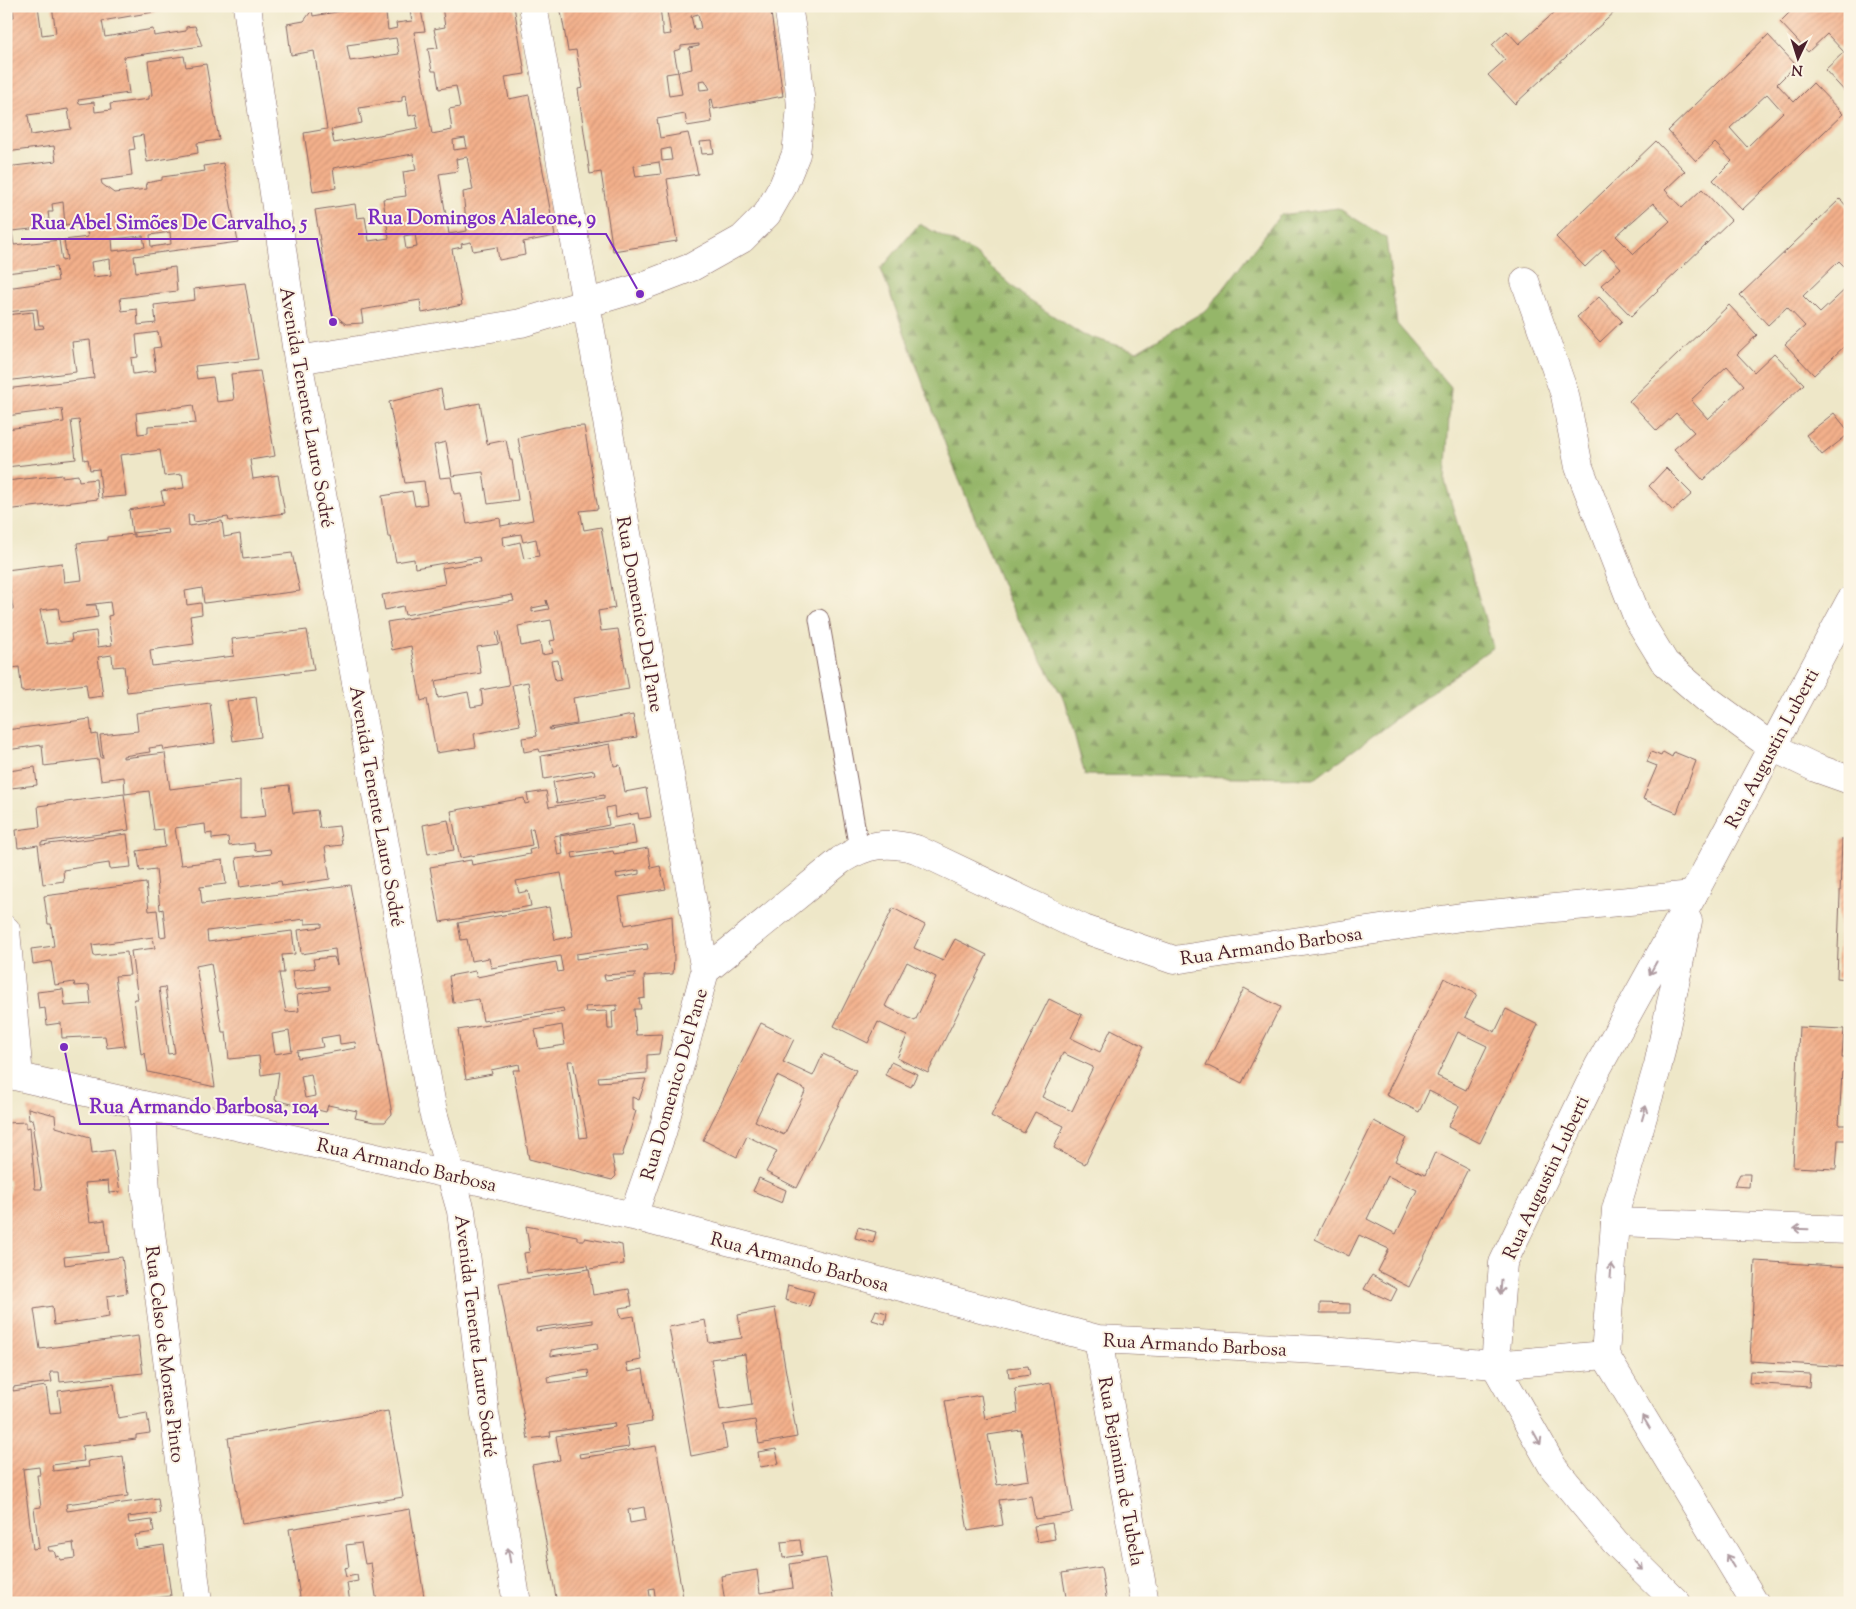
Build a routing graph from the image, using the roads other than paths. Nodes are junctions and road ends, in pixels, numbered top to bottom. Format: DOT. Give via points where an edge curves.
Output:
graph roads {
  1 [pos="247,6"];
  2 [pos="533,6"];
  3 [pos="788,6"];
  4 [pos="1525,281"];
  5 [pos="584,305"];
  6 [pos="298,360"];
  7 [pos="1850,601"];
  8 [pos="819,619"];
  9 [pos="1772,747"];
  10 [pos="1850,780"];
  11 [pos="859,849"];
  12 [pos="1694,895"];
  13 [pos="6,930"];
  14 [pos="705,971"];
  15 [pos="13,1075"];
  16 [pos="142,1105"];
  17 [pos="451,1174"];
  18 [pos="633,1216"];
  19 [pos="1615,1222"];
  20 [pos="1850,1230"];
  21 [pos="1098,1339"];
  22 [pos="1605,1355"];
  23 [pos="1495,1365"];
  24 [pos="198,1603"];
  25 [pos="517,1603"];
  26 [pos="1145,1603"];
  27 [pos="1677,1603"];
  28 [pos="1755,1603"];
  1 -- 6 [label="street, Avenida Tenente Lauro Sodré"];
  2 -- 5 [label="street, Rua Domenico Del Pane"];
  3 -- 5 [label="street" via="801,107 796,154 767,214 742,239 717,255 635,289"];
  4 -- 9 [label="street" via="1565,395 1579,467 1638,619 1665,663 1708,700"];
  5 -- 6 [label="street" via="521,323"];
  5 -- 14 [label="street, Rua Domenico Del Pane"];
  6 -- 17 [label="street, Avenida Tenente Lauro Sodré" via="433,1112"];
  7 -- 9 [label="street, Rua Augustin Luberti"];
  8 -- 11 [label="lane"];
  9 -- 10 [label="street"];
  9 -- 12 [label="street, Rua Augustin Luberti"];
  11 -- 12 [label="street, Rua Armando Barbosa" via="877,844 916,848 1084,929 1174,960 1468,916"];
  11 -- 14 [label="street, Rua Armando Barbosa" via="841,860"];
  19 -- 12 [label="street, Rua Augustin Luberti, one-way" via="1658,1065"];
  12 -- 23 [label="street, Rua Augustin Luberti, one-way" via="1598,1067 1503,1264"];
  13 -- 15 [label="street"];
  14 -- 18 [label="street, Rua Domenico Del Pane" via="662,1133"];
  15 -- 16 [label="street, Rua Armando Barbosa"];
  16 -- 17 [label="street, Rua Armando Barbosa"];
  16 -- 24 [label="street, Rua Celso de Moraes Pinto" via="146,1193"];
  17 -- 18 [label="street, Rua Armando Barbosa"];
  25 -- 17 [label="street, Avenida Tenente Lauro Sodré, one-way" via="485,1414 461,1211"];
  18 -- 21 [label="street, Rua Armando Barbosa"];
  20 -- 19 [label="street, one-way"];
  22 -- 19 [label="street, Rua Augustin Luberti, one-way"];
  21 -- 23 [label="street, Rua Armando Barbosa" via="1319,1350"];
  21 -- 26 [label="street, Rua Bejamim de Tubela"];
  22 -- 23 [label="street, Rua Armando Barbosa"];
  28 -- 22 [label="street, one-way"];
  23 -- 27 [label="street, one-way" via="1553,1467 1615,1542"];
}
